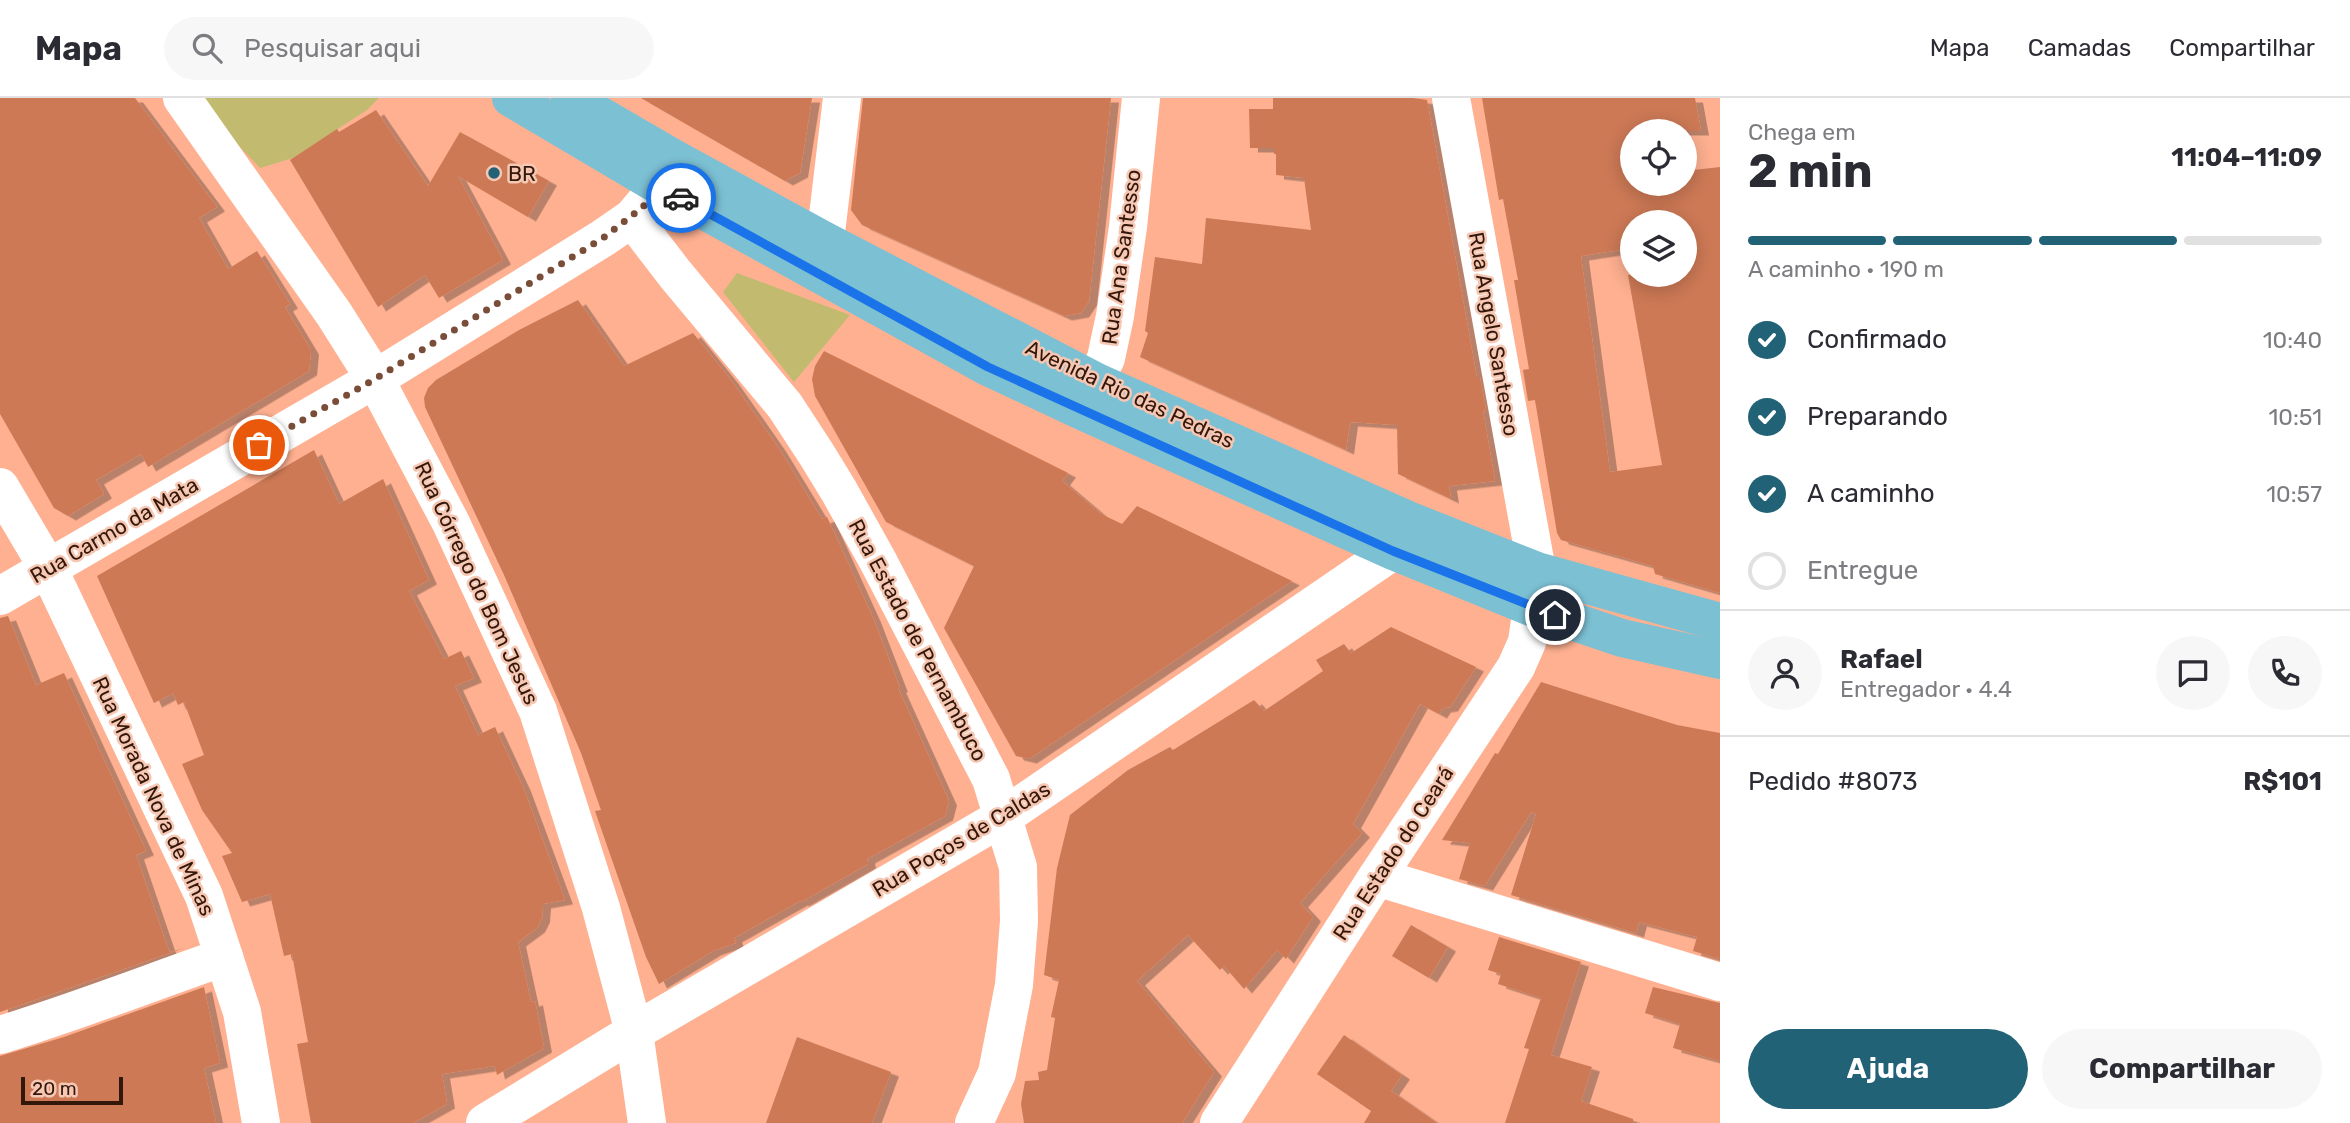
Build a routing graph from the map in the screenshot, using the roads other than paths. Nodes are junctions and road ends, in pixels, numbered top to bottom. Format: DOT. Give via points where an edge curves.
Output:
graph roads {
  1 [pos="182,98"];
  2 [pos="842,98"];
  3 [pos="1140,98"];
  4 [pos="1451,98"];
  5 [pos="542,102"];
  6 [pos="666,172"];
  7 [pos="632,218"];
  8 [pos="817,255"];
  9 [pos="375,379"];
  10 [pos="1089,397"];
  11 [pos="0,487"];
  12 [pos="1403,537"];
  13 [pos="48,568"];
  14 [pos="1537,570"];
  15 [pos="0,596"];
  16 [pos="1533,608"];
  17 [pos="1720,622"];
  18 [pos="1720,660"];
  19 [pos="1003,817"];
  20 [pos="1377,877"];
  21 [pos="224,957"];
  22 [pos="1720,982"];
  23 [pos="634,1032"];
  24 [pos="0,1035"];
  25 [pos="261,1123"];
  26 [pos="485,1123"];
  27 [pos="647,1123"];
  28 [pos="974,1123"];
  29 [pos="1219,1123"];
  1 -- 9 [label="street, Rua Córrego do Bom Jesus"];
  2 -- 8 [label="street"];
  3 -- 10 [label="street, Rua Ana Santesso" via="1115,316 1106,358"];
  4 -- 14 [label="street, Rua Angelo Santesso"];
  5 -- 6 [label="main road, Avenida Rio das Pedras"];
  6 -- 7 [label="street, Rua Carmo da Mata"];
  6 -- 8 [label="main road, Avenida Rio das Pedras"];
  7 -- 9 [label="street, Rua Carmo da Mata"];
  7 -- 19 [label="street, Rua Estado de Pernambuco" via="785,406 834,482 991,779"];
  8 -- 10 [label="main road, Avenida Rio das Pedras"];
  9 -- 13 [label="street, Rua Carmo da Mata"];
  9 -- 23 [label="street, Rua Córrego do Bom Jesus" via="452,523 538,711 601,908"];
  10 -- 12 [label="main road, Avenida Rio das Pedras"];
  11 -- 13 [label="street, Rua Morada Nova de Minas"];
  12 -- 14 [label="main road, Avenida Rio das Pedras"];
  12 -- 16 [label="main road, Avenida Rio das Pedras"];
  12 -- 19 [label="street, Rua Poços de Caldas"];
  13 -- 15 [label="street, Rua Carmo da Mata"];
  13 -- 21 [label="street, Rua Morada Nova de Minas" via="204,896"];
  14 -- 16 [label="street, Rua Estado do Ceará"];
  14 -- 17 [label="main road, Avenida Rio das Pedras"];
  16 -- 18 [label="main road, Avenida Rio das Pedras" via="1622,638"];
  16 -- 20 [label="street, Rua Estado do Ceará" via="1527,642 1516,667"];
  19 -- 23 [label="street, Rua Poços de Caldas"];
  19 -- 28 [label="street, Rua Estado de Pernambuco" via="1018,867 1014,985 997,1073"];
  20 -- 22 [label="street"];
  20 -- 29 [label="street, Rua Estado do Ceará"];
  21 -- 24 [label="street"];
  21 -- 25 [label="street, Rua Morada Nova de Minas" via="242,1012"];
  23 -- 26 [label="street, Rua Poços de Caldas"];
  23 -- 27 [label="street, Rua Córrego do Bom Jesus"];
}
